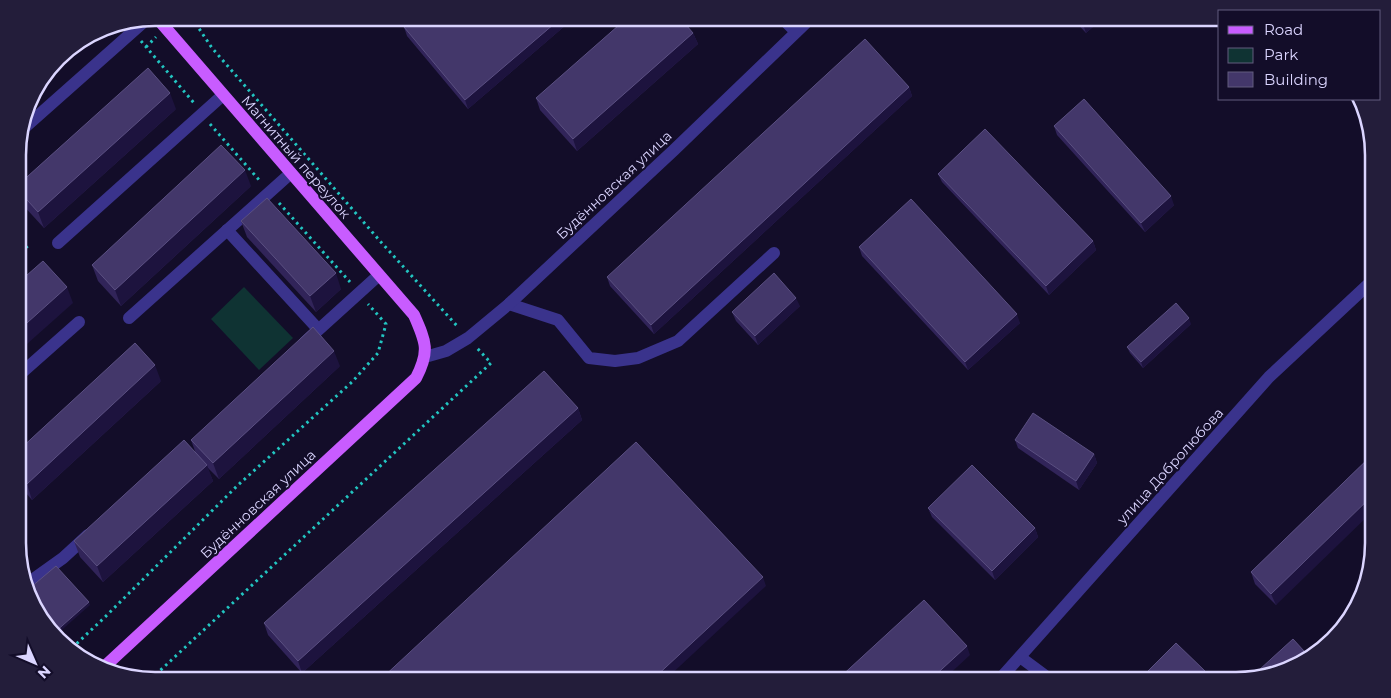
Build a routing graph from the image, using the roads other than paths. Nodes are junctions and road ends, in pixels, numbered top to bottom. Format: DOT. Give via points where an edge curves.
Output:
graph roads {
  1 [pos="790,26"];
  2 [pos="802,26"];
  3 [pos="165,27"];
  4 [pos="137,28"];
  5 [pos="796,32"];
  6 [pos="223,94"];
  7 [pos="31,121"];
  8 [pos="291,173"];
  9 [pos="227,230"];
  10 [pos="58,242"];
  11 [pos="774,253"];
  12 [pos="379,275"];
  13 [pos="1365,292"];
  14 [pos="509,304"];
  15 [pos="129,318"];
  16 [pos="79,322"];
  17 [pos="318,329"];
  18 [pos="296,349"];
  19 [pos="425,357"];
  20 [pos="26,369"];
  21 [pos="99,526"];
  22 [pos="32,580"];
  23 [pos="1020,658"];
  24 [pos="109,663"];
  25 [pos="1007,671"];
  26 [pos="1039,671"];
  1 -- 5 [label="street"];
  2 -- 5 [label="street, Будённовская улица"];
  3 -- 6 [label="main road, Магнитный переулок"];
  4 -- 7 [label="street"];
  5 -- 14 [label="street, Будённовская улица"];
  6 -- 8 [label="main road, Магнитный переулок"];
  6 -- 10 [label="street"];
  8 -- 9 [label="street"];
  8 -- 12 [label="main road, Магнитный переулок"];
  9 -- 15 [label="street"];
  9 -- 17 [label="street"];
  11 -- 14 [label="street" via="678,341 638,358 615,361 589,358 558,320"];
  12 -- 17 [label="street"];
  12 -- 19 [label="main road, Магнитный переулок" via="414,315 424,338"];
  13 -- 23 [label="street, улица Добролюбова" via="1269,377"];
  14 -- 19 [label="street, Будённовская улица" via="468,338 446,351"];
  16 -- 20 [label="street"];
  17 -- 18 [label="street"];
  19 -- 24 [label="main road, Будённовская улица" via="416,378"];
  21 -- 22 [label="street"];
  23 -- 25 [label="street, улица Добролюбова"];
  23 -- 26 [label="street"];
}
